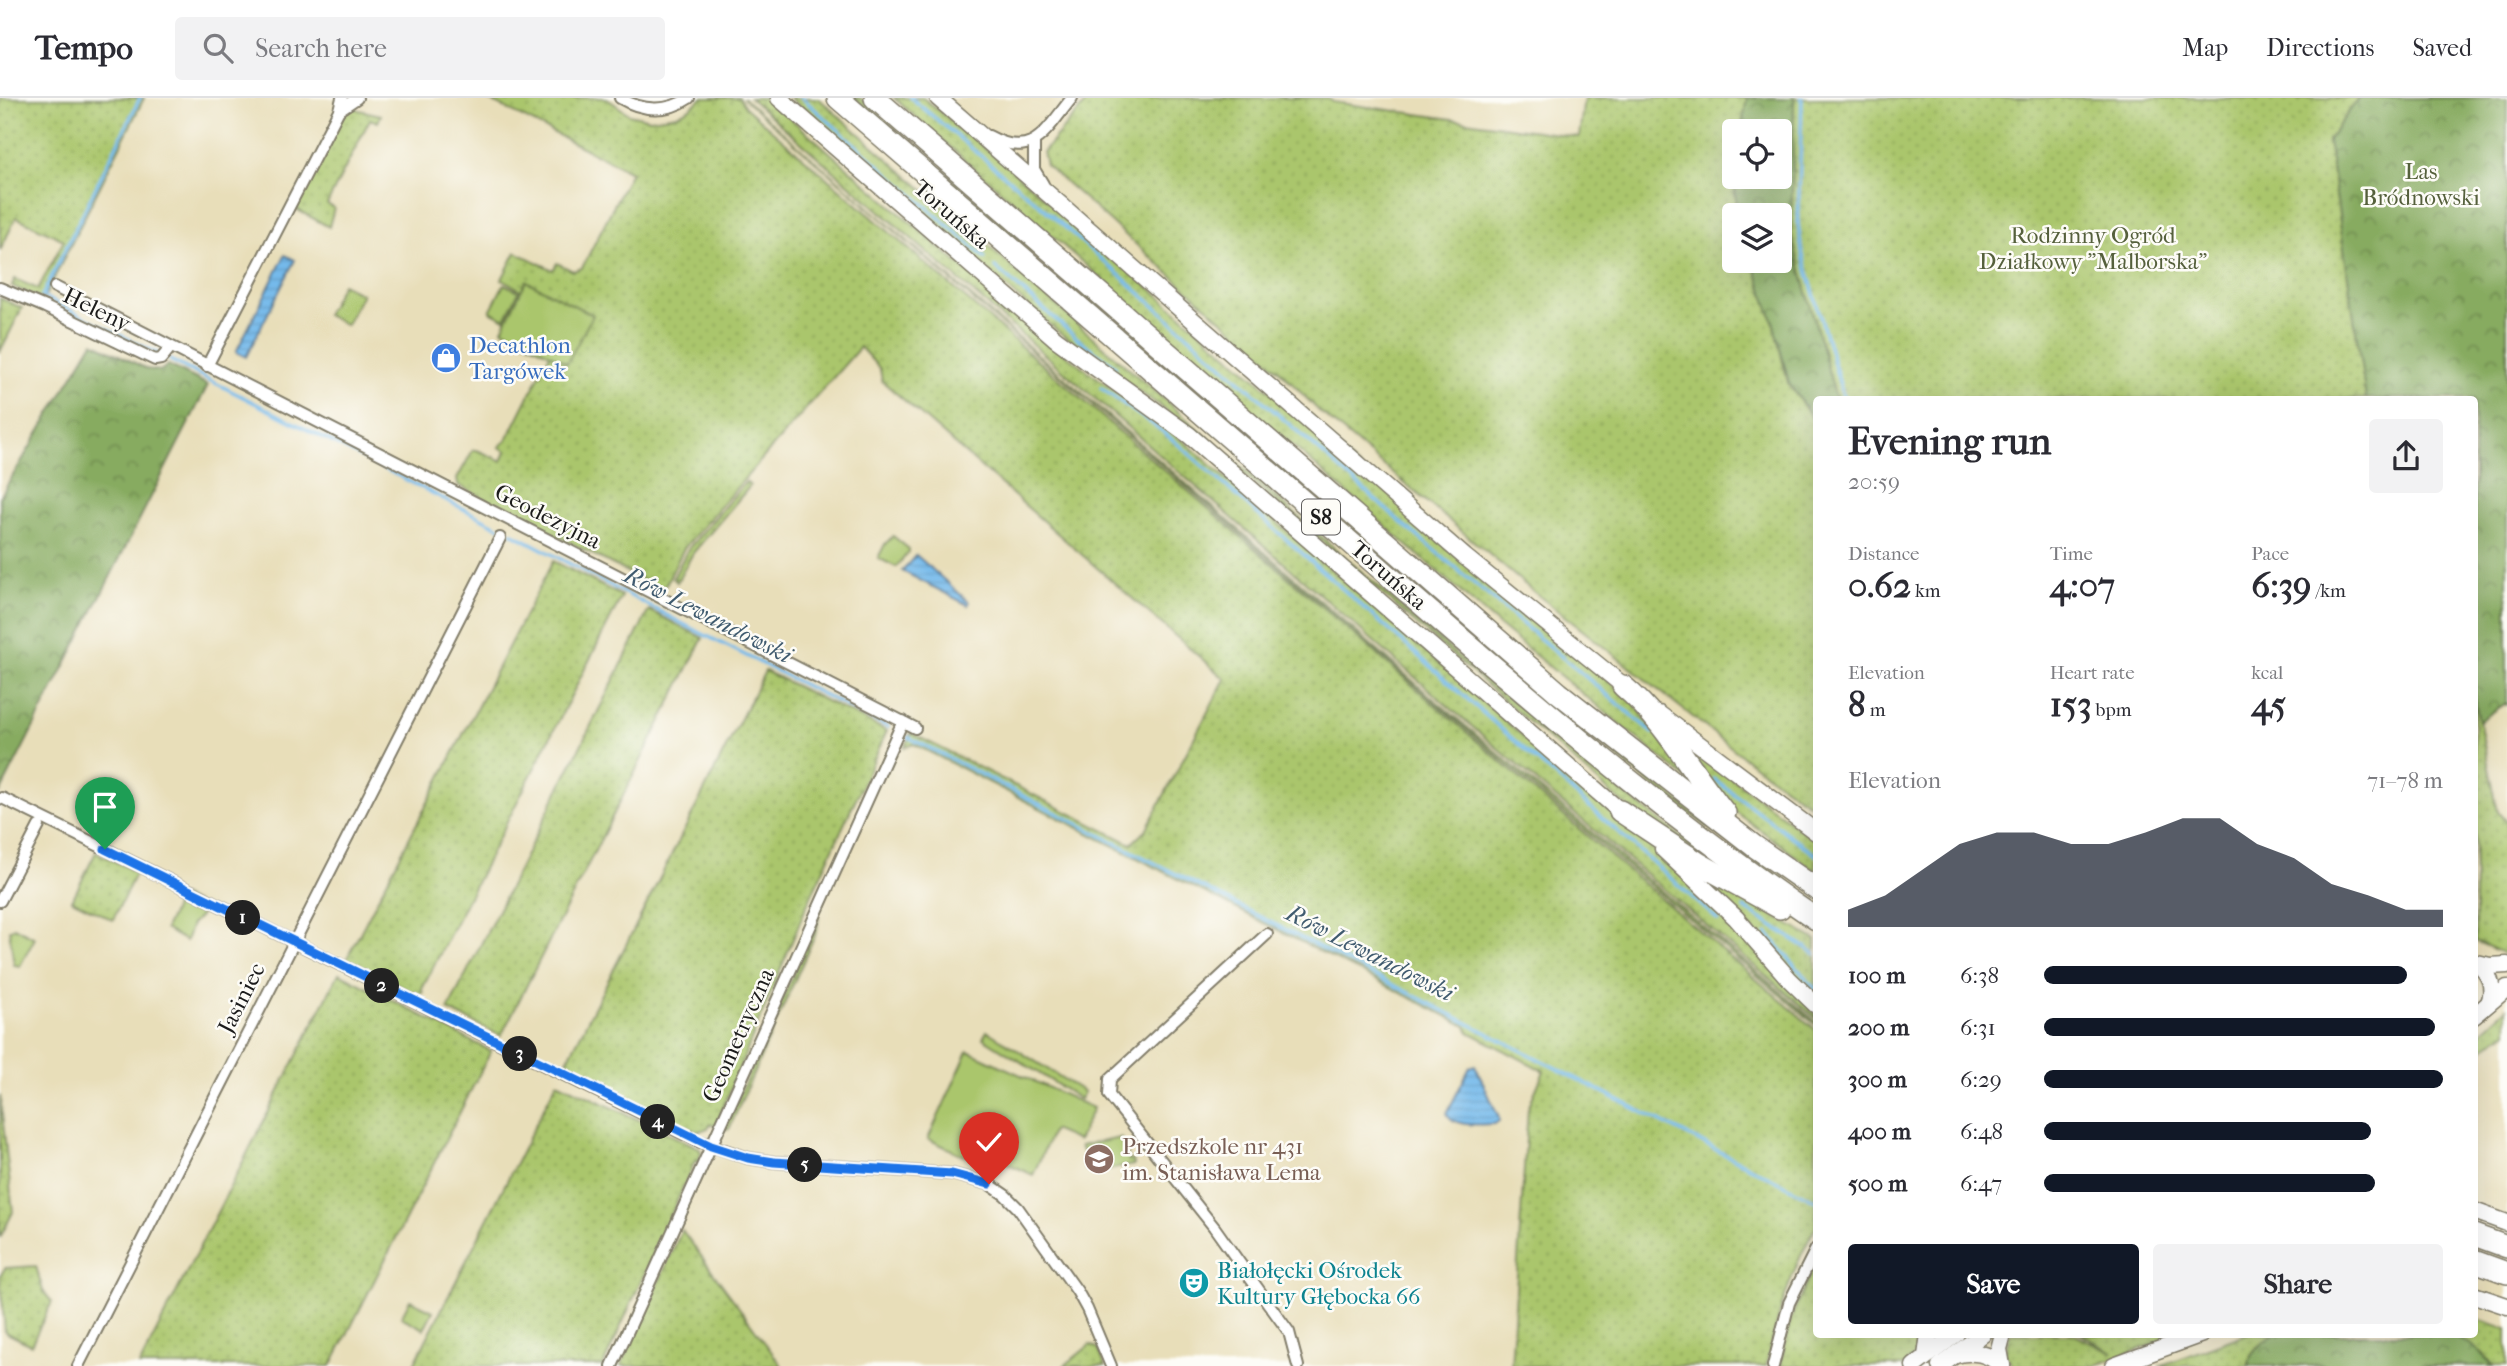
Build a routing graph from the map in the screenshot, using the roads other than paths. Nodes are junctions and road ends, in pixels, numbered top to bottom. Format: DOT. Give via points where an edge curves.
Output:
graph roads {
  1 [pos="342,98"];
  2 [pos="357,98"];
  3 [pos="620,98"];
  4 [pos="689,98"];
  5 [pos="779,98"];
  6 [pos="838,98"];
  7 [pos="875,98"];
  8 [pos="939,98"];
  9 [pos="1072,98"];
  10 [pos="339,110"];
  11 [pos="972,127"];
  12 [pos="1034,143"];
  13 [pos="1055,200"];
  14 [pos="55,287"];
  15 [pos="0,288"];
  16 [pos="171,347"];
  17 [pos="207,366"];
  18 [pos="500,538"];
  19 [pos="1623,686"];
  20 [pos="902,721"];
  21 [pos="915,728"];
  22 [pos="2,798"];
  23 [pos="1620,811"];
  24 [pos="39,826"];
  25 [pos="1813,830"];
  26 [pos="1754,846"];
  27 [pos="1813,887"];
  28 [pos="0,901"];
  29 [pos="1813,917"];
  30 [pos="1813,924"];
  31 [pos="1267,934"];
  32 [pos="293,942"];
  33 [pos="2478,963"];
  34 [pos="2478,965"];
  35 [pos="2507,965"];
  36 [pos="2507,988"];
  37 [pos="1813,1002"];
  38 [pos="2489,1003"];
  39 [pos="2478,1013"];
  40 [pos="711,1146"];
  41 [pos="2478,1212"];
  42 [pos="2507,1223"];
  43 [pos="2478,1236"];
  44 [pos="2507,1247"];
  45 [pos="1813,1255"];
  46 [pos="2478,1262"];
  47 [pos="2507,1273"];
  48 [pos="2478,1296"];
  49 [pos="2507,1306"];
  50 [pos="1928,1338"];
  51 [pos="1951,1338"];
  52 [pos="1978,1338"];
  53 [pos="2002,1338"];
  54 [pos="2191,1338"];
  55 [pos="1920,1361"];
  56 [pos="1946,1361"];
  57 [pos="78,1366"];
  58 [pos="612,1366"];
  59 [pos="1111,1366"];
  60 [pos="1297,1366"];
  61 [pos="1773,1366"];
  62 [pos="2002,1366"];
  63 [pos="2114,1366"];
  1 -- 10 [label="street"];
  2 -- 10 [label="street"];
  3 -- 4 [label="street" via="657,109"];
  5 -- 23 [label="main road, Toruńska" via="1056,339 1189,435"];
  6 -- 29 [label="highway, Toruńska / S8" via="1523,693 1647,794"];
  7 -- 26 [label="highway, Toruńska / S8" via="1559,693"];
  8 -- 11 [label="main road"];
  9 -- 12 [label="street"];
  10 -- 17 [label="street"];
  11 -- 12 [label="street" via="1005,144"];
  11 -- 13 [label="main road"];
  12 -- 13 [label="street" via="1034,169"];
  13 -- 19 [label="main road" via="1465,557"];
  14 -- 16 [label="street, Geodezyjna"];
  15 -- 16 [label="street, Heleny" via="155,360"];
  16 -- 17 [label="street, Geodezyjna"];
  17 -- 20 [label="street, Geodezyjna"];
  18 -- 32 [label="street, Jasiniec"];
  19 -- 25 [label="main road"];
  19 -- 26 [label="highway" via="1656,720"];
  20 -- 21 [label="street, Geodezyjna"];
  20 -- 40 [label="street, Geometryczna"];
  22 -- 32 [label="street"];
  23 -- 30 [label="highway" via="1700,864"];
  23 -- 37 [label="main road, Toruńska" via="1717,899"];
  24 -- 28 [label="street"];
  26 -- 27 [label="highway, Toruńska / S8"];
  31 -- 60 [label="street" via="1110,1079 1109,1094 1214,1227 1289,1332"];
  32 -- 40 [label="street"];
  32 -- 57 [label="street, Jasiniec"];
  33 -- 35 [label="main road"];
  34 -- 38 [label="main road" via="2490,981"];
  36 -- 38 [label="main road"];
  38 -- 39 [label="main road"];
  40 -- 58 [label="street, Geometryczna"];
  40 -- 59 [label="street" via="774,1162 952,1174 989,1184 1018,1208 1077,1291"];
  41 -- 42 [label="main road"];
  43 -- 44 [label="highway"];
  45 -- 61 [label="street" via="1789,1303"];
  46 -- 47 [label="highway"];
  48 -- 49 [label="main road"];
  50 -- 55 [label="main road"];
  51 -- 55 [label="main road"];
  52 -- 56 [label="main road"];
  53 -- 62 [label="main road"];
  54 -- 63 [label="main road"];
  56 -- 62 [label="main road" via="1983,1353"];
}
